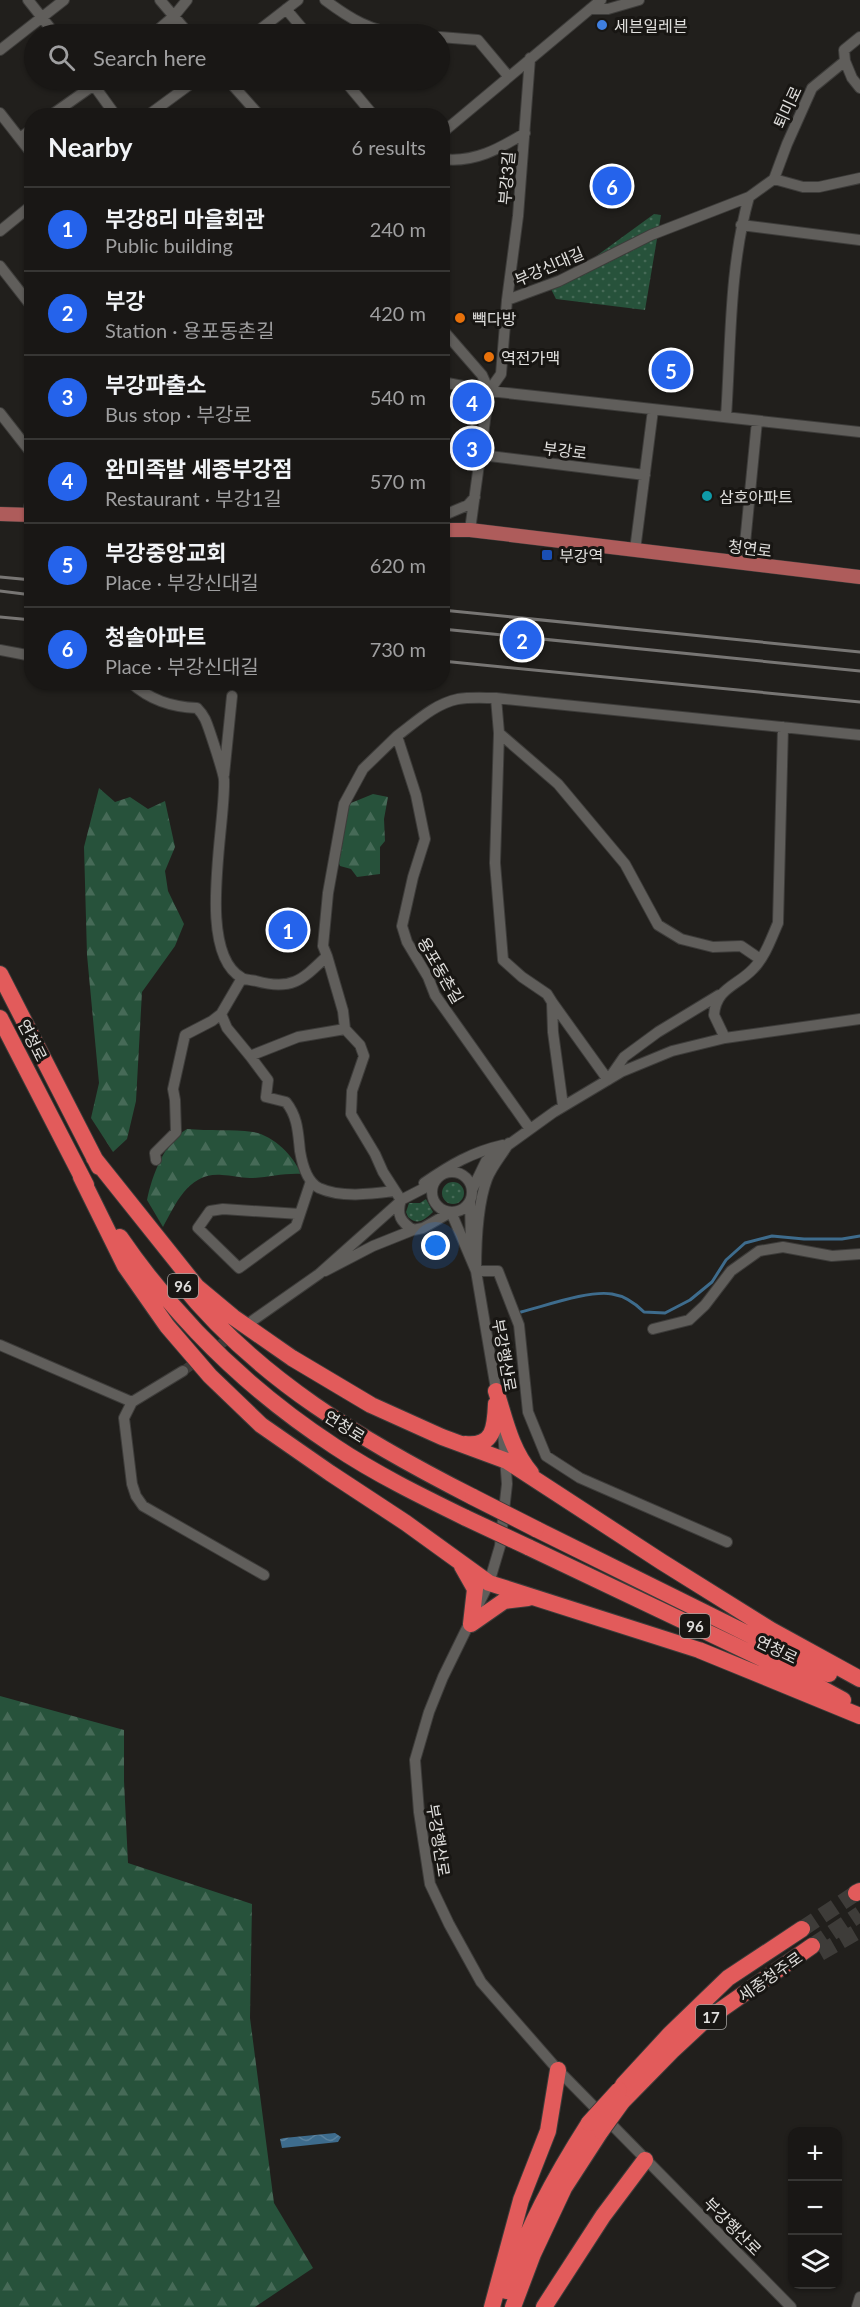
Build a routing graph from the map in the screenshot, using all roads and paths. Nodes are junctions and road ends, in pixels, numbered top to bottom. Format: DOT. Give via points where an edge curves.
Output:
graph roads {
  1 [pos="28,0"];
  2 [pos="63,0"];
  3 [pos="160,0"];
  4 [pos="187,0"];
  5 [pos="298,0"];
  6 [pos="325,0"];
  7 [pos="601,0"];
  8 [pos="639,0"];
  9 [pos="285,9"];
  10 [pos="591,9"];
  11 [pos="41,16"];
  12 [pos="174,16"];
  13 [pos="31,24"];
  14 [pos="47,24"];
  15 [pos="165,24"];
  16 [pos="181,24"];
  17 [pos="266,24"];
  18 [pos="298,24"];
  19 [pos="361,24"];
  20 [pos="24,30"];
  21 [pos="860,37"];
  22 [pos="450,38"];
  23 [pos="0,50"];
  24 [pos="530,58"];
  25 [pos="845,61"];
  26 [pos="509,77"];
  27 [pos="860,88"];
  28 [pos="84,90"];
  29 [pos="101,90"];
  30 [pos="182,90"];
  31 [pos="237,90"];
  32 [pos="352,90"];
  33 [pos="61,108"];
  34 [pos="111,108"];
  35 [pos="158,108"];
  36 [pos="253,108"];
  37 [pos="367,108"];
  38 [pos="0,113"];
  39 [pos="450,126"];
  40 [pos="525,133"];
  41 [pos="24,135"];
  42 [pos="20,138"];
  43 [pos="24,143"];
  44 [pos="450,160"];
  45 [pos="860,178"];
  46 [pos="774,179"];
  47 [pos="748,197"];
  48 [pos="24,212"];
  49 [pos="741,225"];
  50 [pos="0,231"];
  51 [pos="860,240"];
  52 [pos="0,266"];
  53 [pos="24,297"];
  54 [pos="507,300"];
  55 [pos="450,338"];
  56 [pos="450,384"];
  57 [pos="489,391"];
  58 [pos="653,410"];
  59 [pos="0,413"];
  60 [pos="726,417"];
  61 [pos="757,421"];
  62 [pos="860,432"];
  63 [pos="24,444"];
  64 [pos="481,455"];
  65 [pos="645,475"];
  66 [pos="475,496"];
  67 [pos="450,513"];
  68 [pos="0,514"];
  69 [pos="24,515"];
  70 [pos="450,530"];
  71 [pos="470,530"];
  72 [pos="635,550"];
  73 [pos="743,564"];
  74 [pos="860,577"];
  75 [pos="0,650"];
  76 [pos="24,654"];
  77 [pos="139,690"];
  78 [pos="232,696"];
  79 [pos="496,698"];
  80 [pos="783,726"];
  81 [pos="499,733"];
  82 [pos="860,735"];
  83 [pos="397,736"];
  84 [pos="224,778"];
  85 [pos="327,956"];
  86 [pos="760,959"];
  87 [pos="0,974"];
  88 [pos="242,978"];
  89 [pos="719,995"];
  90 [pos="552,1002"];
  91 [pos="220,1014"];
  92 [pos="0,1018"];
  93 [pos="860,1019"];
  94 [pos="345,1029"];
  95 [pos="725,1038"];
  96 [pos="250,1056"];
  97 [pos="608,1080"];
  98 [pos="563,1106"];
  99 [pos="530,1130"];
  100 [pos="509,1143"];
  101 [pos="94,1158"];
  102 [pos="156,1160"];
  103 [pos="453,1172"];
  104 [pos="81,1177"];
  105 [pos="311,1181"];
  106 [pos="434,1183"];
  107 [pos="471,1195"];
  108 [pos="398,1196"];
  109 [pos="451,1212"];
  110 [pos="300,1214"];
  111 [pos="430,1225"];
  112 [pos="413,1230"];
  113 [pos="860,1254"];
  114 [pos="474,1266"];
  115 [pos="319,1274"];
  116 [pos="252,1321"];
  117 [pos="653,1329"];
  118 [pos="0,1345"];
  119 [pos="183,1371"];
  120 [pos="496,1391"];
  121 [pos="132,1402"];
  122 [pos="459,1443"];
  123 [pos="507,1461"];
  124 [pos="542,1485"];
  125 [pos="727,1542"];
  126 [pos="459,1560"];
  127 [pos="264,1575"];
  128 [pos="489,1583"];
  129 [pos="532,1598"];
  130 [pos="471,1624"];
  131 [pos="860,1678"];
  132 [pos="860,1687"];
  133 [pos="860,1709"];
  134 [pos="860,1716"];
  135 [pos="802,1929"];
  136 [pos="816,1950"];
  137 [pos="558,2070"];
  138 [pos="621,2096"];
  139 [pos="595,2127"];
  140 [pos="645,2160"];
  141 [pos="860,2297"];
  142 [pos="492,2307"];
  143 [pos="500,2307"];
  144 [pos="513,2307"];
  145 [pos="544,2307"];
  146 [pos="791,2307"];
  147 [pos="857,2307"];
  1 -- 11 [label="street"];
  2 -- 11 [label="street"];
  3 -- 12 [label="street"];
  4 -- 12 [label="street"];
  5 -- 9 [label="street"];
  6 -- 19 [label="street"];
  7 -- 10 [label="street"];
  8 -- 10 [label="street" via="608,9"];
  9 -- 17 [label="street"];
  9 -- 18 [label="street"];
  10 -- 24 [label="street"];
  11 -- 13 [label="street"];
  11 -- 14 [label="street"];
  12 -- 15 [label="street"];
  12 -- 16 [label="street"];
  20 -- 23 [label="street"];
  21 -- 25 [label="street, 퇴미로" via="844,50"];
  22 -- 26 [label="street" via="478,40"];
  24 -- 26 [label="street"];
  24 -- 40 [label="street, 부강3길"];
  25 -- 27 [label="street"];
  25 -- 46 [label="street, 퇴미로" via="812,88"];
  26 -- 39 [label="street"];
  28 -- 33 [label="street"];
  29 -- 34 [label="street"];
  30 -- 35 [label="street"];
  31 -- 36 [label="street"];
  32 -- 37 [label="street"];
  38 -- 42 [label="street"];
  40 -- 44 [label="street" via="498,150"];
  40 -- 54 [label="street, 부강3길"];
  41 -- 42 [label="street"];
  42 -- 43 [label="street"];
  45 -- 46 [label="street" via="819,187"];
  46 -- 47 [label="street"];
  47 -- 49 [label="street"];
  47 -- 54 [label="street, 부강신대길" via="651,235 559,280"];
  48 -- 50 [label="street"];
  49 -- 51 [label="street"];
  49 -- 60 [label="street"];
  52 -- 53 [label="street"];
  54 -- 57 [label="street, 부강신대길" via="501,374"];
  55 -- 57 [label="street" via="482,375"];
  56 -- 57 [label="street"];
  57 -- 58 [label="street"];
  57 -- 64 [label="street"];
  58 -- 60 [label="street"];
  58 -- 65 [label="street"];
  59 -- 63 [label="street"];
  60 -- 61 [label="street"];
  61 -- 62 [label="street"];
  61 -- 73 [label="street"];
  64 -- 65 [label="street, 부강로"];
  64 -- 66 [label="street"];
  65 -- 72 [label="street"];
  66 -- 67 [label="street" via="468,505"];
  66 -- 71 [label="street"];
  68 -- 69 [label="main road"];
  70 -- 71 [label="main road, 청연로"];
  71 -- 72 [label="main road, 청연로"];
  72 -- 73 [label="main road, 청연로"];
  73 -- 74 [label="main road, 청연로"];
  75 -- 76 [label="street"];
  77 -- 84 [label="street" via="159,702 197,708 205,719"];
  78 -- 84 [label="street"];
  79 -- 80 [label="street"];
  79 -- 81 [label="street"];
  79 -- 83 [label="street" via="450,701"];
  80 -- 82 [label="street"];
  80 -- 86 [label="street" via="780,903 778,923"];
  81 -- 86 [label="street" via="558,784 625,864 658,925 681,939 713,947 741,946"];
  81 -- 90 [label="street" via="495,864 503,960"];
  83 -- 85 [label="street" via="363,769 344,804 328,893 323,946"];
  83 -- 99 [label="street, 용포동촌길" via="425,839 402,927 407,942 435,995"];
  84 -- 88 [label="street" via="216,927 222,952"];
  85 -- 88 [label="street" via="309,974 286,986"];
  85 -- 94 [label="street"];
  86 -- 89 [label="street"];
  87 -- 101 [label="highway, 연청로 / 96"];
  88 -- 91 [label="street"];
  89 -- 95 [label="street" via="714,1015"];
  89 -- 97 [label="street" via="624,1057"];
  90 -- 97 [label="street"];
  90 -- 98 [label="street"];
  91 -- 96 [label="street"];
  91 -- 102 [label="street" via="185,1035 172,1089 176,1132 155,1153"];
  92 -- 104 [label="highway, 연청로 / 96"];
  93 -- 95 [label="street"];
  94 -- 96 [label="street" via="298,1037"];
  94 -- 108 [label="street" via="360,1045 364,1056 352,1091 351,1114"];
  95 -- 97 [label="street" via="672,1051"];
  96 -- 105 [label="street" via="268,1080 266,1098 286,1102 298,1122 304,1168"];
  97 -- 98 [label="street"];
  98 -- 99 [label="street"];
  99 -- 100 [label="street"];
  100 -- 103 [label="street"];
  100 -- 107 [label="street" via="486,1161"];
  100 -- 108 [label="street" via="479,1150"];
  100 -- 114 [label="street" via="486,1181"];
  101 -- 122 [label="highway" via="197,1287 233,1317 371,1405"];
  101 -- 132 [label="highway, 연청로 / 96, bridge" via="113,1192 200,1307 291,1390 417,1468"];
  103 -- 106 [label="street" via="441,1175"];
  103 -- 107 [label="street" via="464,1175 471,1184"];
  104 -- 126 [label="highway" via="125,1266 167,1326 210,1376 261,1425"];
  104 -- 133 [label="highway, 연청로 / 96, bridge" via="136,1260 176,1311 235,1370 334,1447 403,1487 797,1675"];
  105 -- 108 [label="street" via="319,1187 346,1193"];
  105 -- 110 [label="street"];
  106 -- 108 [label="street"];
  106 -- 109 [label="street, 부강행산로" via="433,1200 440,1209"];
  107 -- 109 [label="street" via="462,1209"];
  107 -- 114 [label="street"];
  108 -- 112 [label="street" via="400,1218"];
  108 -- 115 [label="street"];
  109 -- 111 [label="street"];
  109 -- 114 [label="street, 부강행산로"];
  110 -- 110 [label="street" via="296,1226 239,1268 198,1228 210,1211 223,1209"];
  111 -- 112 [label="street"];
  111 -- 114 [label="street, 부강행산로" via="443,1222 453,1229"];
  112 -- 115 [label="street"];
  113 -- 117 [label="street" via="832,1256 783,1247 759,1251 731,1271 689,1320"];
  114 -- 120 [label="street, 부강행산로"];
  114 -- 125 [label="street" via="498,1271 507,1292 519,1325 528,1412 546,1456 580,1478"];
  115 -- 116 [label="street"];
  118 -- 121 [label="street"];
  119 -- 121 [label="street"];
  120 -- 122 [label="highway" via="493,1432 475,1445"];
  120 -- 123 [label="street, 부강행산로"];
  120 -- 124 [label="highway" via="522,1463"];
  121 -- 127 [label="street" via="124,1418 136,1496 144,1506"];
  122 -- 123 [label="highway"];
  123 -- 124 [label="highway"];
  123 -- 128 [label="street, 부강행산로" via="506,1506"];
  124 -- 131 [label="highway" via="761,1623"];
  126 -- 128 [label="highway"];
  126 -- 130 [label="highway" via="475,1589"];
  128 -- 129 [label="highway"];
  128 -- 130 [label="street, 부강행산로"];
  129 -- 130 [label="highway" via="504,1601"];
  129 -- 134 [label="highway" via="699,1650"];
  130 -- 137 [label="street, 부강행산로" via="442,1677 415,1760 418,1812 430,1884 482,1982"];
  135 -- 138 [label="highway, 세종청주로 / 17" via="728,1978 670,2034"];
  136 -- 138 [label="highway, 17" via="702,2023"];
  137 -- 140 [label="street, 부강행산로"];
  137 -- 142 [label="highway" via="548,2131 521,2200"];
  138 -- 139 [label="highway, 17, bridge"];
  139 -- 143 [label="highway, 17" via="553,2180 527,2234"];
  139 -- 144 [label="highway, 17" via="533,2254"];
  140 -- 145 [label="highway"];
  140 -- 146 [label="street, 부강행산로"];
  141 -- 147 [label="street"];
}
